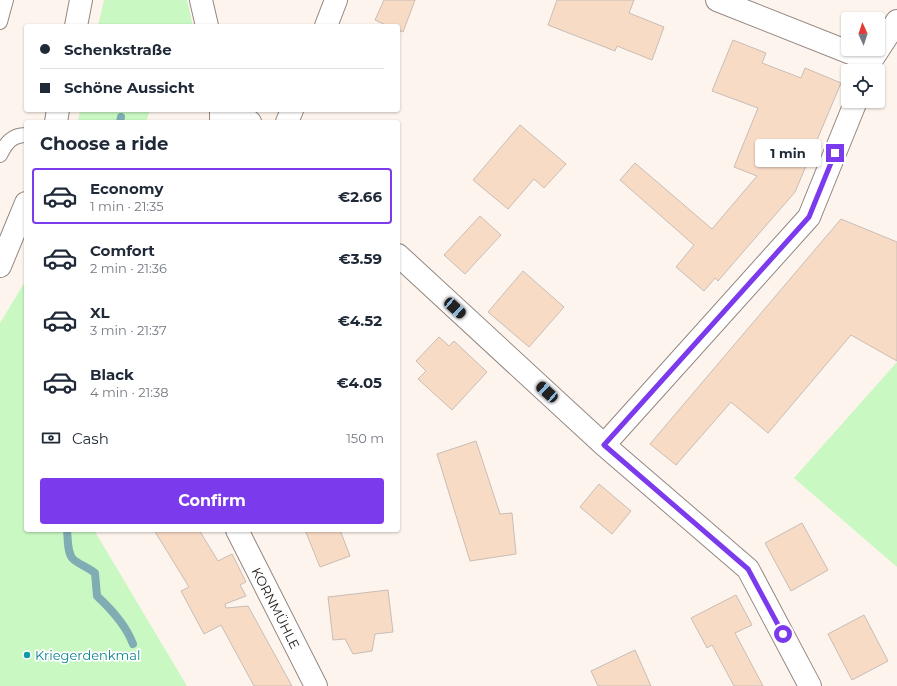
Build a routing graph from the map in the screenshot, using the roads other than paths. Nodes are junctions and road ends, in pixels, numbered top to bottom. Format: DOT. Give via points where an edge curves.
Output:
graph roads {
  1 [pos="6,0"];
  2 [pos="81,0"];
  3 [pos="201,0"];
  4 [pos="336,0"];
  5 [pos="717,0"];
  6 [pos="897,21"];
  7 [pos="0,22"];
  8 [pos="76,24"];
  9 [pos="206,24"];
  10 [pos="327,24"];
  11 [pos="864,64"];
  12 [pos="870,64"];
  13 [pos="853,108"];
  14 [pos="238,112"];
  15 [pos="248,120"];
  16 [pos="24,135"];
  17 [pos="0,155"];
  18 [pos="24,208"];
  19 [pos="400,257"];
  20 [pos="0,266"];
  21 [pos="604,445"];
  22 [pos="238,532"];
  23 [pos="316,686"];
  24 [pos="810,686"];
  1 -- 7 [label="lane"];
  2 -- 8 [label="street"];
  3 -- 9 [label="street"];
  4 -- 10 [label="street"];
  5 -- 11 [label="street"];
  6 -- 12 [label="street"];
  13 -- 21 [label="street" via="809,217"];
  14 -- 15 [label="street"];
  16 -- 17 [label="lane" via="10,139"];
  18 -- 20 [label="street"];
  19 -- 21 [label="street"];
  21 -- 24 [label="street" via="748,569"];
  22 -- 23 [label="street, KORNMÜHLE"];
}
